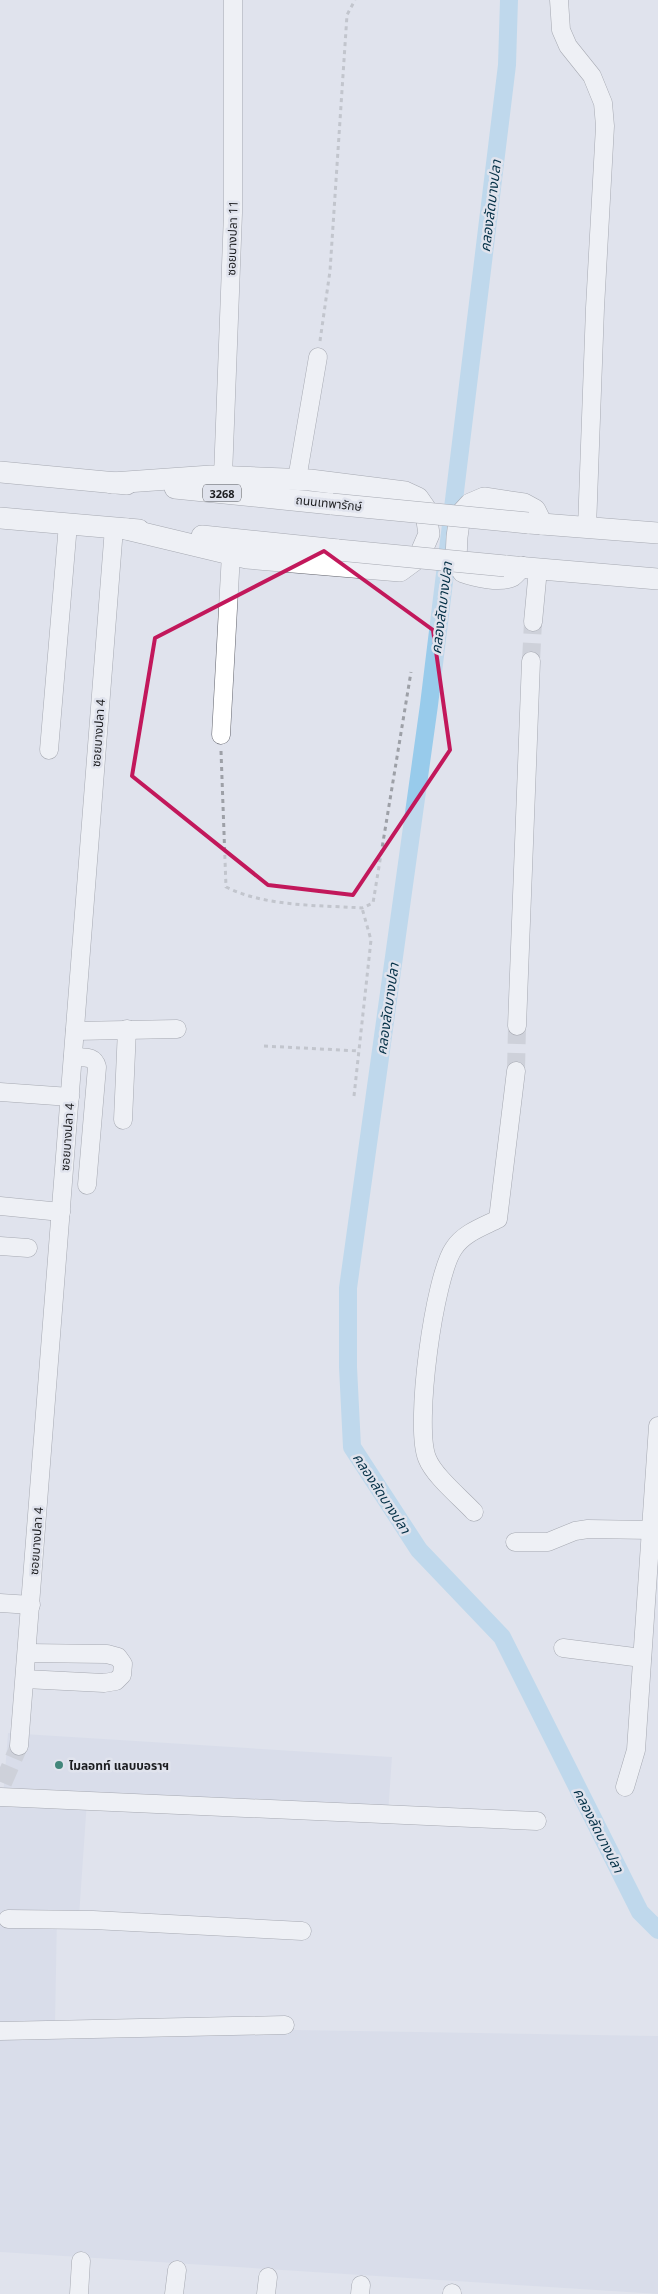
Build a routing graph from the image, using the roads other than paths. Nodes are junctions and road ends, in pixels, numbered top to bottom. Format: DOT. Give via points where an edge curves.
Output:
graph roads {
  1 [pos="234,0"];
  2 [pos="559,0"];
  3 [pos="318,357"];
  4 [pos="0,472"];
  5 [pos="223,476"];
  6 [pos="297,479"];
  7 [pos="112,482"];
  8 [pos="0,518"];
  9 [pos="535,523"];
  10 [pos="68,524"];
  11 [pos="120,528"];
  12 [pos="588,528"];
  13 [pos="658,533"];
  14 [pos="231,554"];
  15 [pos="521,567"];
  16 [pos="658,578"];
  17 [pos="533,622"];
  18 [pos="530,661"];
  19 [pos="221,736"];
  20 [pos="49,750"];
  21 [pos="517,1026"];
  22 [pos="127,1029"];
  23 [pos="177,1029"];
  24 [pos="75,1031"];
  25 [pos="73,1058"];
  26 [pos="516,1071"];
  27 [pos="0,1092"];
  28 [pos="70,1097"];
  29 [pos="123,1120"];
  30 [pos="87,1185"];
  31 [pos="0,1206"];
  32 [pos="62,1212"];
  33 [pos="0,1246"];
  34 [pos="28,1248"];
  35 [pos="658,1426"];
  36 [pos="474,1512"];
  37 [pos="651,1530"];
  38 [pos="515,1542"];
  39 [pos="0,1603"];
  40 [pos="31,1606"];
  41 [pos="651,1628"];
  42 [pos="564,1648"];
  43 [pos="28,1653"];
  44 [pos="642,1658"];
  45 [pos="25,1679"];
  46 [pos="19,1746"];
  47 [pos="625,1787"];
  48 [pos="2,1796"];
  49 [pos="537,1821"];
  50 [pos="8,1918"];
  51 [pos="302,1931"];
  52 [pos="285,2026"];
  53 [pos="0,2031"];
  54 [pos="81,2262"];
  55 [pos="177,2270"];
  56 [pos="79,2294"];
  57 [pos="174,2294"];
  1 -- 5 [label="street, ซอยบางปลา 11" via="233,213"];
  2 -- 12 [label="street" via="561,30 568,46 592,76 603,103 605,126"];
  3 -- 6 [label="street"];
  4 -- 7 [label="main road, ถนนเทพารักษ์ / 3268"];
  5 -- 6 [label="main road"];
  5 -- 7 [label="main road"];
  6 -- 14 [label="main road" via="405,492 418,498 425,508 428,534 419,557 400,571"];
  7 -- 9 [label="main road, ถนนเทพารักษ์ / 3268, bridge"];
  8 -- 10 [label="main road"];
  9 -- 12 [label="main road, ถนนเทพารักษ์ / 3268"];
  9 -- 15 [label="main road" via="535,510 512,500 484,498 470,504 460,515 456,559 463,572 503,578 510,577"];
  10 -- 11 [label="main road"];
  10 -- 20 [label="street"];
  11 -- 14 [label="main road"];
  11 -- 15 [label="main road, bridge"];
  11 -- 24 [label="street, ซอยบางปลา 4"];
  12 -- 13 [label="main road, ถนนเทพารักษ์ / 3268"];
  14 -- 19 [label="street"];
  15 -- 16 [label="main road"];
  15 -- 17 [label="street"];
  18 -- 21 [label="street"];
  22 -- 23 [label="street"];
  22 -- 24 [label="street"];
  22 -- 29 [label="street"];
  24 -- 25 [label="street, ซอยบางปลา 4"];
  25 -- 28 [label="street, ซอยบางปลา 4"];
  25 -- 30 [label="street" via="92,1058 97,1067"];
  26 -- 36 [label="street" via="498,1219 469,1233 448,1258 428,1354 423,1429 427,1459"];
  27 -- 28 [label="street"];
  28 -- 32 [label="street, ซอยบางปลา 4"];
  31 -- 32 [label="street"];
  32 -- 40 [label="street, ซอยบางปลา 4"];
  33 -- 34 [label="street"];
  35 -- 37 [label="street"];
  37 -- 38 [label="street" via="575,1531 548,1542"];
  37 -- 41 [label="street"];
  39 -- 40 [label="street"];
  40 -- 43 [label="street, ซอยบางปลา 4"];
  41 -- 44 [label="street"];
  42 -- 44 [label="street"];
  43 -- 45 [label="street, ซอยบางปลา 4"];
  43 -- 45 [label="street" via="107,1654 118,1657 123,1664 122,1675 116,1681 104,1683"];
  44 -- 47 [label="street" via="636,1750"];
  45 -- 46 [label="street, ซอยบางปลา 4"];
  48 -- 49 [label="street"];
  50 -- 51 [label="street"];
  52 -- 53 [label="street"];
  54 -- 56 [label="street"];
  55 -- 57 [label="street"];
}
